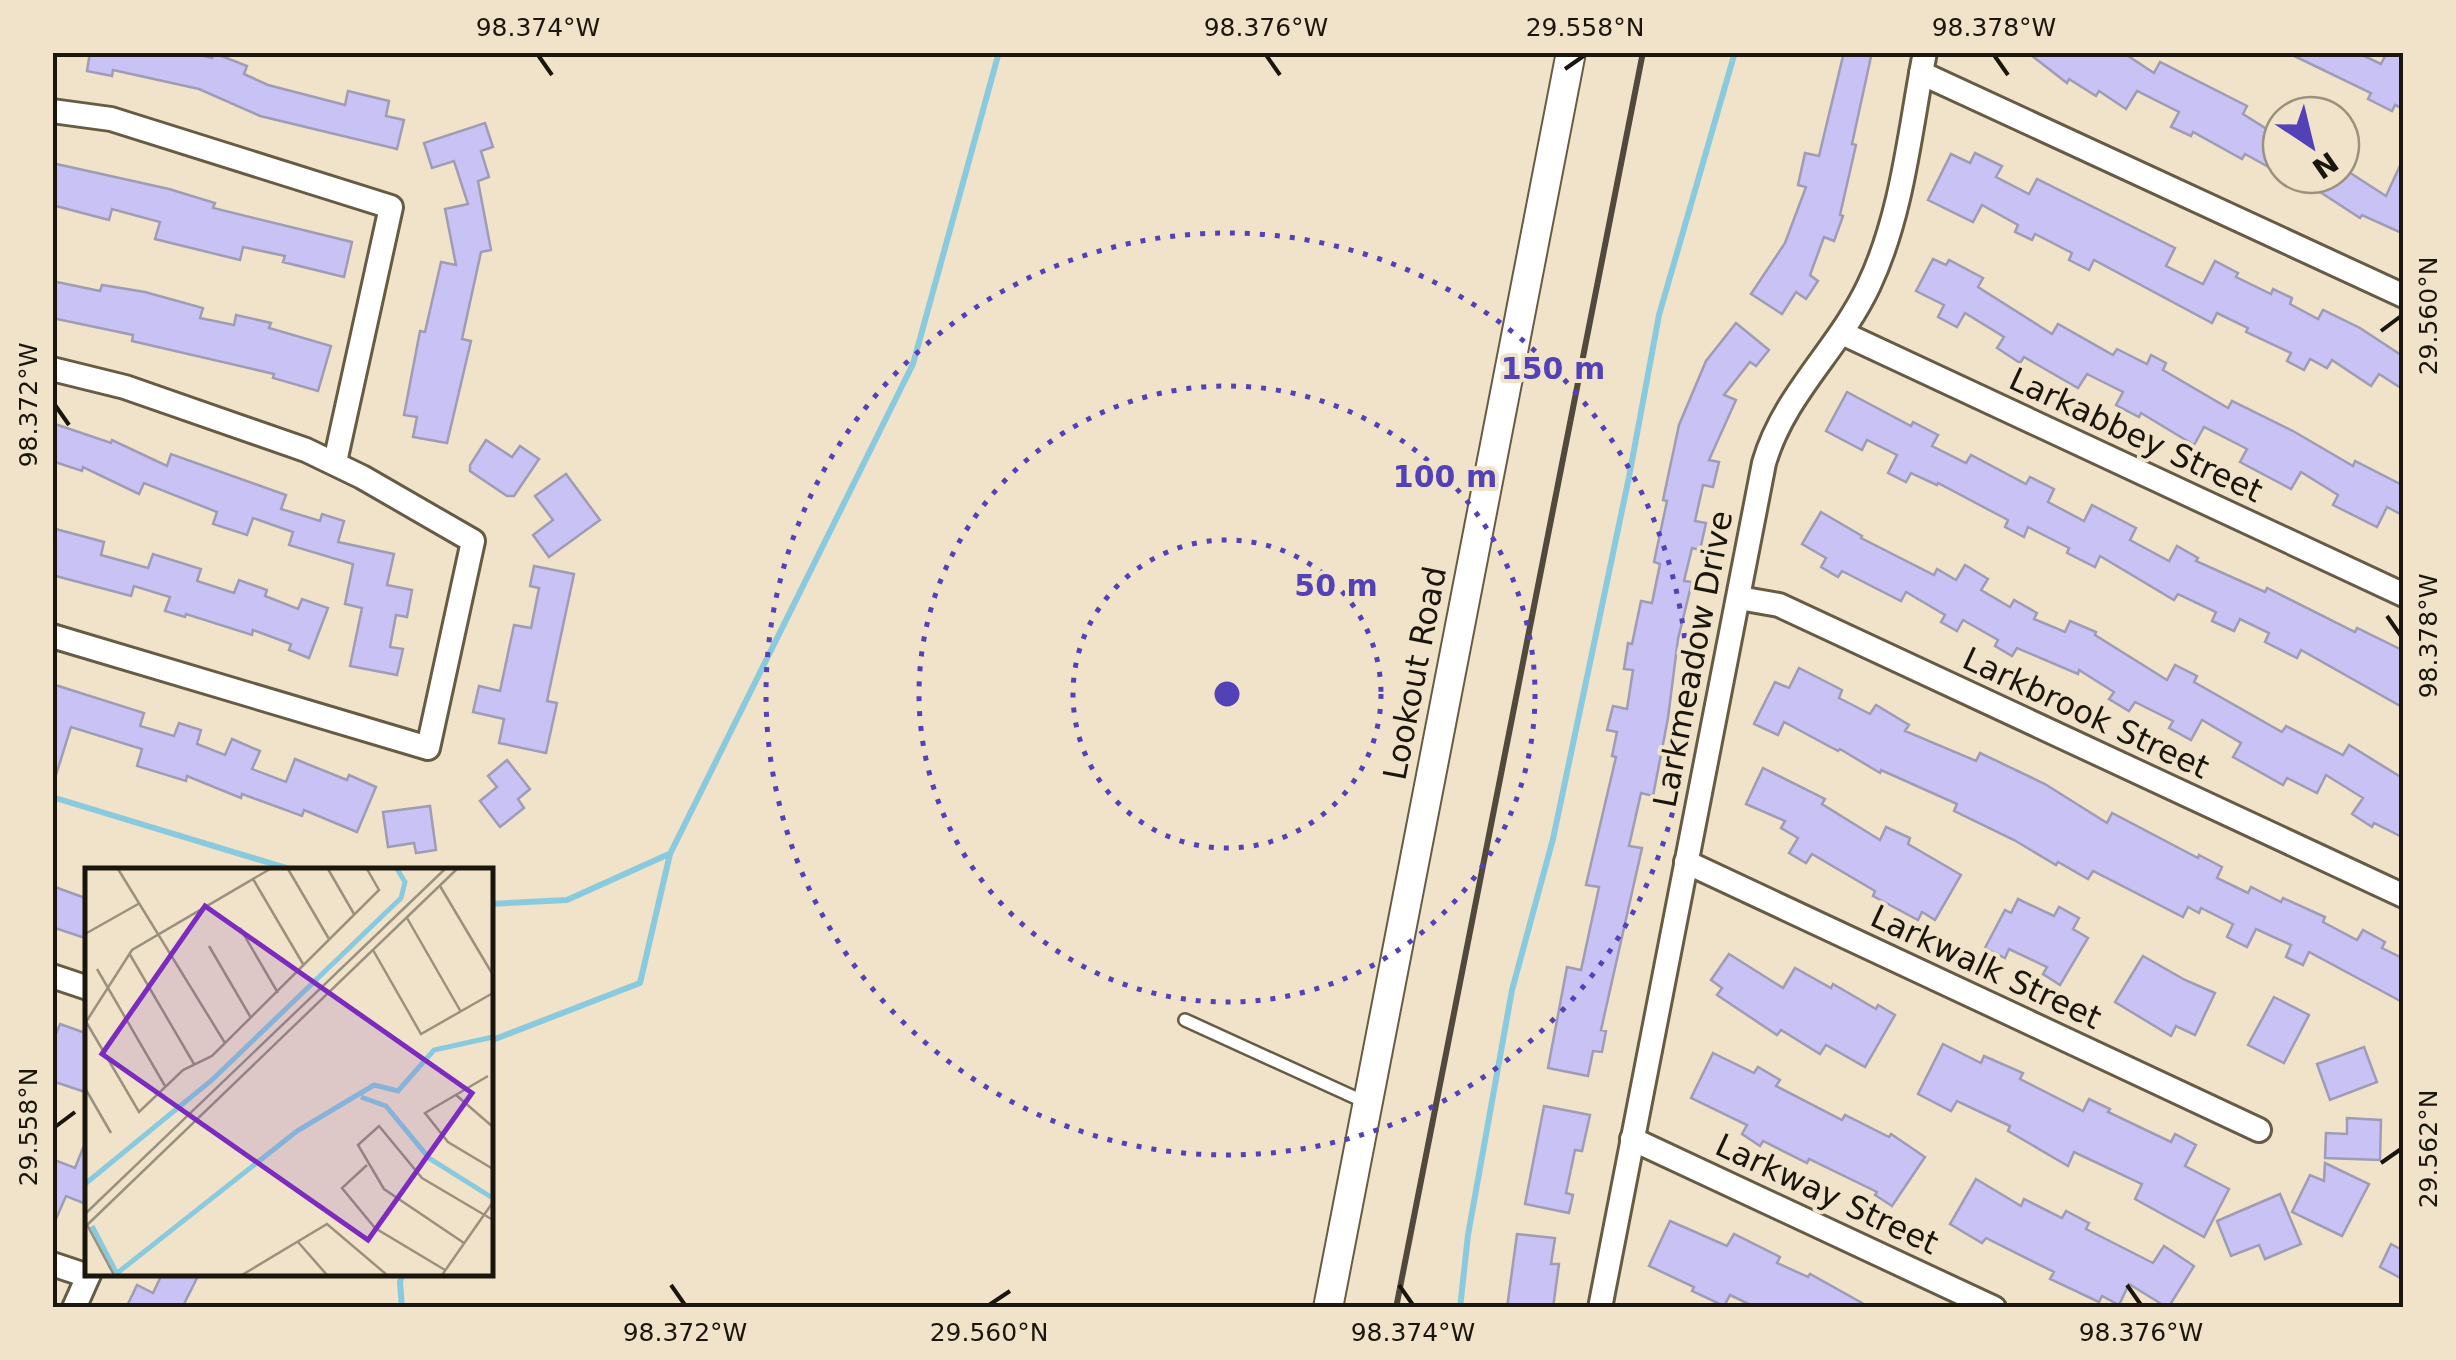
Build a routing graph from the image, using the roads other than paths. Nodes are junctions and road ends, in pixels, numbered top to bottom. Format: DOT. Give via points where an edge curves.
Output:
graph roads {
  1 [pos="1571,52"];
  2 [pos="1923,63"];
  3 [pos="52,111"];
  4 [pos="2404,296"];
  5 [pos="1842,333"];
  6 [pos="52,369"];
  7 [pos="335,462"];
  8 [pos="2404,595"];
  9 [pos="1738,598"];
  10 [pos="52,636"];
  11 [pos="1686,862"];
  12 [pos="2404,896"];
  13 [pos="52,976"];
  14 [pos="85,987"];
  15 [pos="1185,1020"];
  16 [pos="1367,1104"];
  17 [pos="2258,1130"];
  18 [pos="1632,1139"];
  19 [pos="52,1264"];
  20 [pos="85,1273"];
  21 [pos="89,1275"];
  22 [pos="74,1308"];
  23 [pos="1328,1308"];
  24 [pos="1600,1308"];
  25 [pos="1994,1308"];
  1 -- 16 [label="street, Lookout Road"];
  2 -- 4 [label="street"];
  2 -- 5 [label="street, Larkmeadow Drive" via="1884,248"];
  3 -- 7 [label="street" via="129,124 391,208"];
  5 -- 8 [label="street, Larkabbey Street"];
  5 -- 9 [label="street, Larkmeadow Drive" via="1772,436"];
  6 -- 7 [label="street" via="125,387"];
  7 -- 10 [label="street" via="473,541 428,748"];
  9 -- 11 [label="street, Larkmeadow Drive"];
  9 -- 12 [label="street, Larkbrook Street" via="1779,605"];
  11 -- 17 [label="street, Larkwalk Street"];
  11 -- 18 [label="street, Larkmeadow Drive"];
  13 -- 14 [label="street"];
  15 -- 16 [label="lane"];
  16 -- 23 [label="street, Lookout Road"];
  18 -- 24 [label="street, Larkmeadow Drive"];
  18 -- 25 [label="street, Larkway Street"];
  19 -- 20 [label="street"];
  21 -- 22 [label="street"];
}
